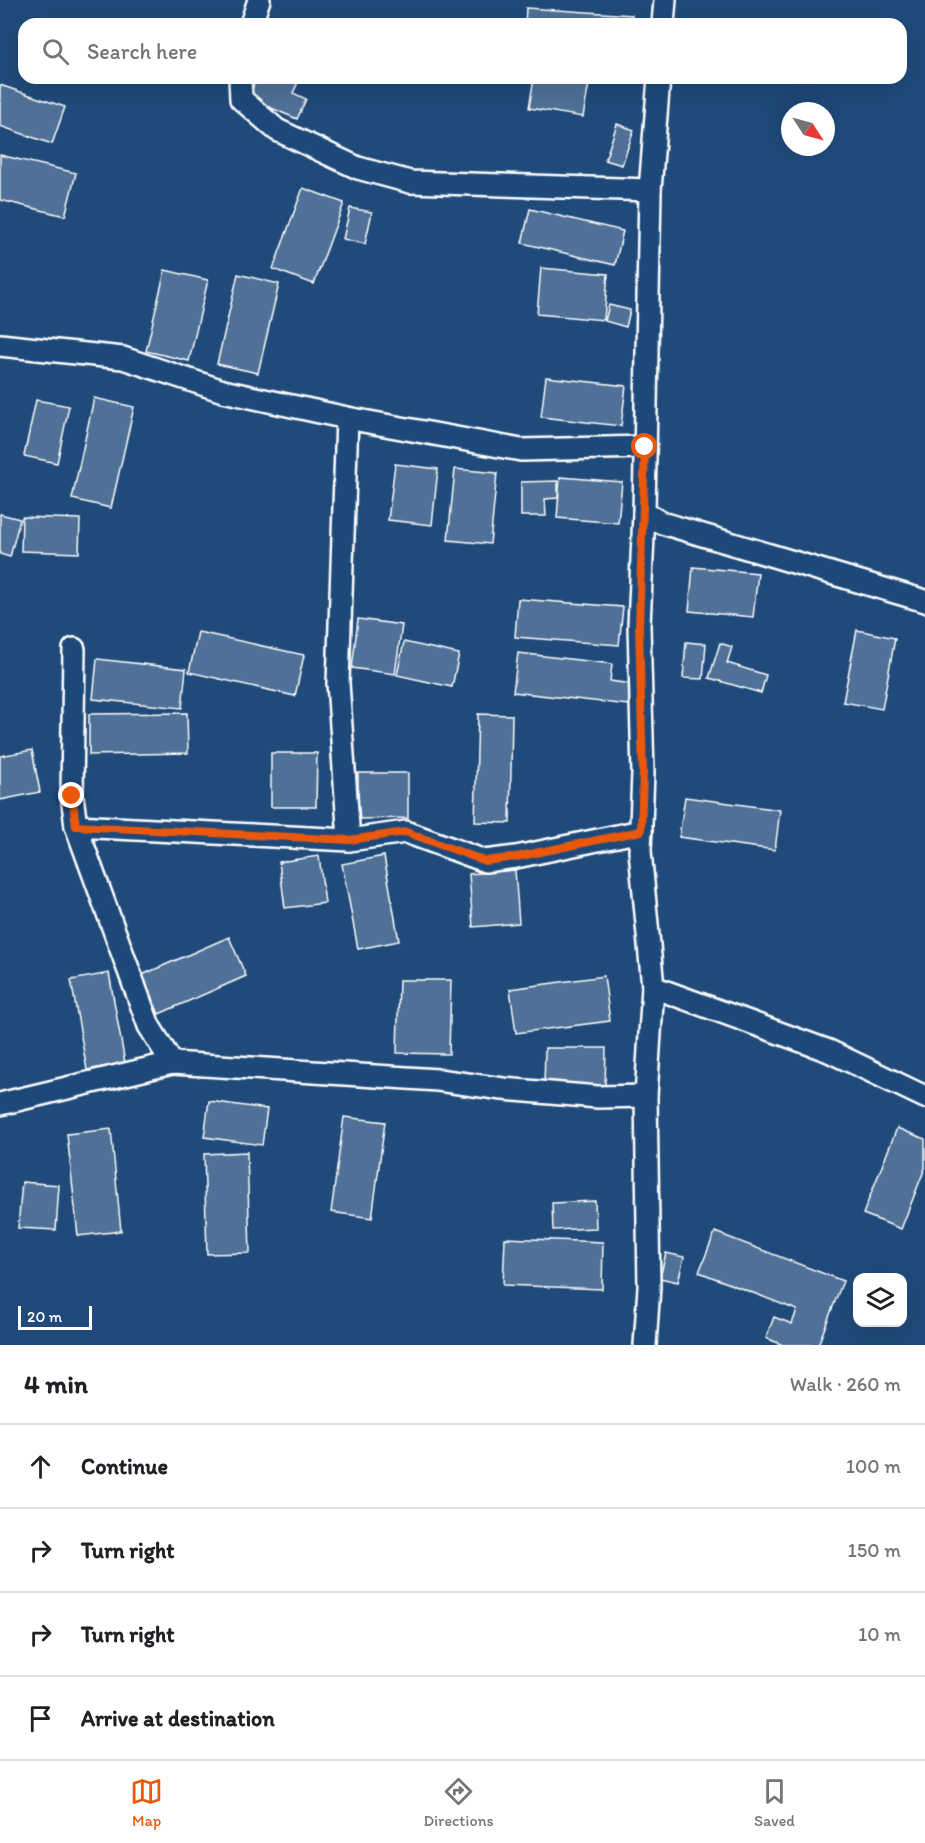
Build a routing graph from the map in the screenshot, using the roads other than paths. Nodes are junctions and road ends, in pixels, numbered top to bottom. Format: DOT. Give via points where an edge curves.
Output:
graph roads {
  1 [pos="259,0"];
  2 [pos="665,0"];
  3 [pos="253,18"];
  4 [pos="664,18"];
  5 [pos="240,84"];
  6 [pos="659,84"];
  7 [pos="650,190"];
  8 [pos="0,345"];
  9 [pos="347,418"];
  10 [pos="645,447"];
  11 [pos="644,513"];
  12 [pos="925,601"];
  13 [pos="74,649"];
  14 [pos="76,826"];
  15 [pos="641,831"];
  16 [pos="349,840"];
  17 [pos="653,987"];
  18 [pos="172,1063"];
  19 [pos="646,1096"];
  20 [pos="925,1097"];
  21 [pos="0,1104"];
  22 [pos="645,1345"];
  1 -- 3 [label="street"];
  2 -- 4 [label="street"];
  5 -- 7 [label="street" via="241,99 277,130 358,168 410,182"];
  6 -- 7 [label="street"];
  7 -- 10 [label="street"];
  8 -- 9 [label="street" via="123,358 223,391"];
  9 -- 10 [label="street" via="520,450"];
  9 -- 16 [label="street" via="338,683"];
  10 -- 11 [label="street"];
  11 -- 12 [label="street" via="662,524"];
  11 -- 15 [label="street" via="639,626"];
  13 -- 14 [label="street" via="72,796"];
  14 -- 16 [label="street"];
  14 -- 18 [label="street" via="149,1026"];
  15 -- 16 [label="street" via="485,861 406,832"];
  15 -- 17 [label="street"];
  17 -- 19 [label="street"];
  17 -- 20 [label="street" via="829,1051"];
  18 -- 19 [label="street" via="438,1080 598,1097"];
  18 -- 21 [label="street"];
  19 -- 22 [label="street" via="649,1287"];
}
